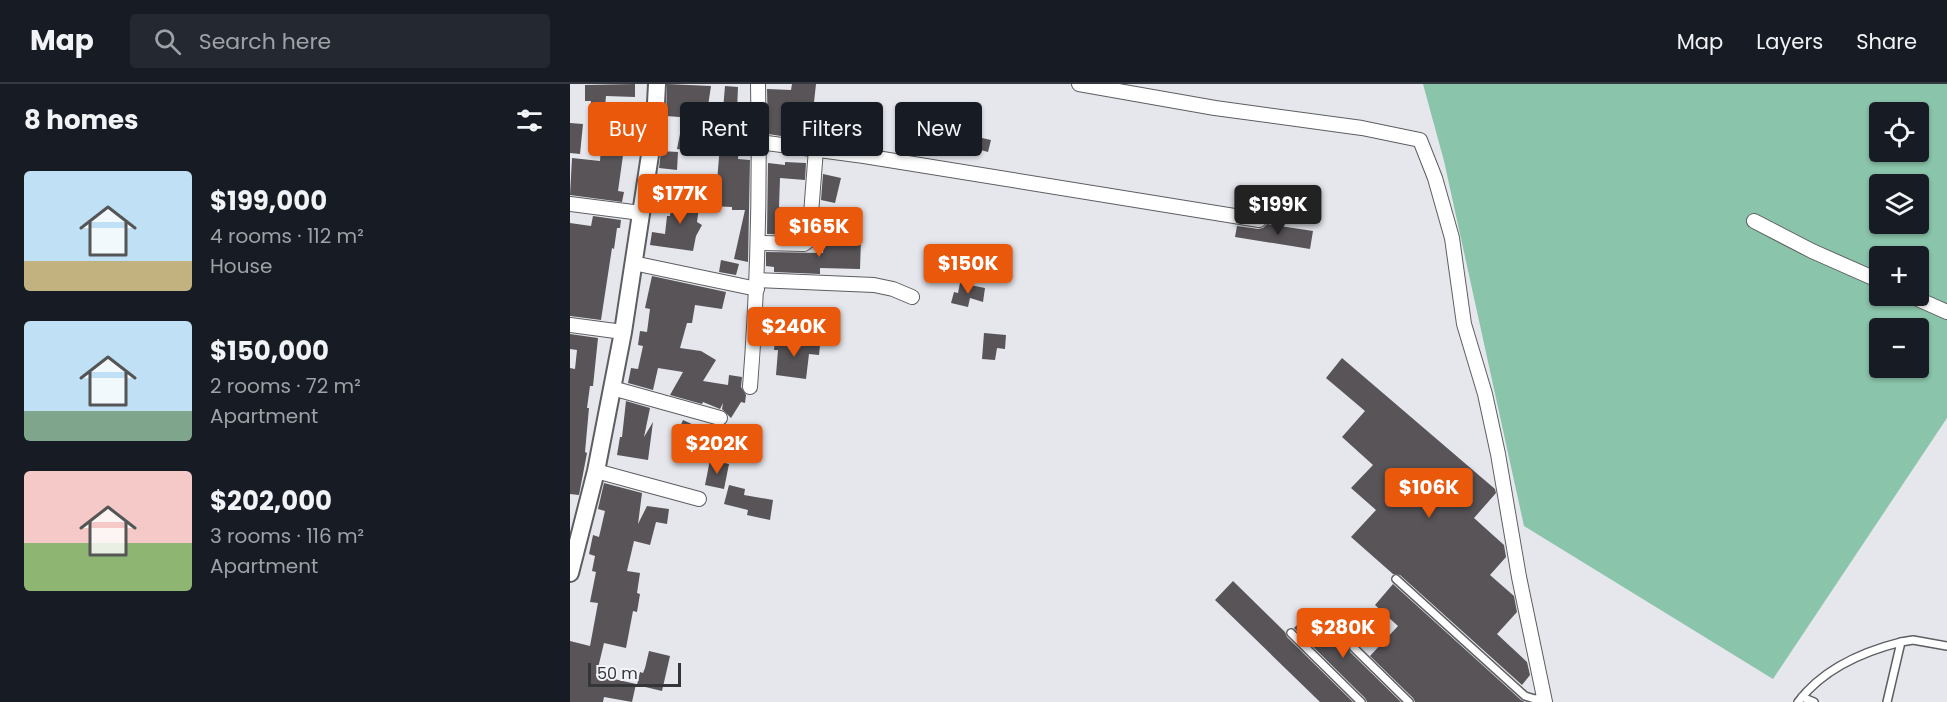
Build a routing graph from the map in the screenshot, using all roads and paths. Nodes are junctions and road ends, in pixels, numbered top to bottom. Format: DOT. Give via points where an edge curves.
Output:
graph roads {
  1 [pos="657,84"];
  2 [pos="758,84"];
  3 [pos="1079,84"];
  4 [pos="758,102"];
  5 [pos="759,156"];
  6 [pos="815,156"];
  7 [pos="860,156"];
  8 [pos="570,204"];
  9 [pos="641,213"];
  10 [pos="1259,220"];
  11 [pos="1754,221"];
  12 [pos="759,243"];
  13 [pos="633,263"];
  14 [pos="1869,276"];
  15 [pos="757,285"];
  16 [pos="912,297"];
  17 [pos="1929,304"];
  18 [pos="1947,312"];
  19 [pos="570,325"];
  20 [pos="623,332"];
  21 [pos="750,387"];
  22 [pos="612,388"];
  23 [pos="720,418"];
  24 [pos="596,471"];
  25 [pos="699,499"];
  26 [pos="570,573"];
  27 [pos="1396,579"];
  28 [pos="1291,633"];
  29 [pos="1901,642"];
  30 [pos="1947,646"];
  31 [pos="1354,648"];
  32 [pos="1800,699"];
  33 [pos="1545,700"];
  34 [pos="1361,702"];
  35 [pos="1409,702"];
  36 [pos="1814,702"];
  37 [pos="1887,702"];
  1 -- 9 [label="street"];
  2 -- 4 [label="street"];
  3 -- 33 [label="street" via="1420,140 1452,238 1464,324 1498,454"];
  5 -- 12 [label="street"];
  6 -- 12 [label="street" via="809,240 804,244"];
  7 -- 10 [label="street"];
  8 -- 9 [label="street"];
  9 -- 13 [label="street"];
  11 -- 14 [label="street"];
  12 -- 15 [label="street"];
  13 -- 15 [label="street"];
  13 -- 20 [label="street"];
  15 -- 16 [label="street" via="874,285"];
  15 -- 21 [label="street"];
  17 -- 18 [label="street"];
  19 -- 20 [label="street"];
  20 -- 22 [label="street"];
  22 -- 23 [label="street"];
  22 -- 24 [label="street"];
  24 -- 25 [label="street"];
  24 -- 26 [label="street"];
  27 -- 33 [label="lane" via="1525,696"];
  28 -- 34 [label="lane"];
  29 -- 30 [label="lane" via="1913,640"];
  29 -- 32 [label="lane" via="1848,659"];
  29 -- 37 [label="lane"];
  31 -- 35 [label="lane"];
  32 -- 36 [label="lane"];
}
